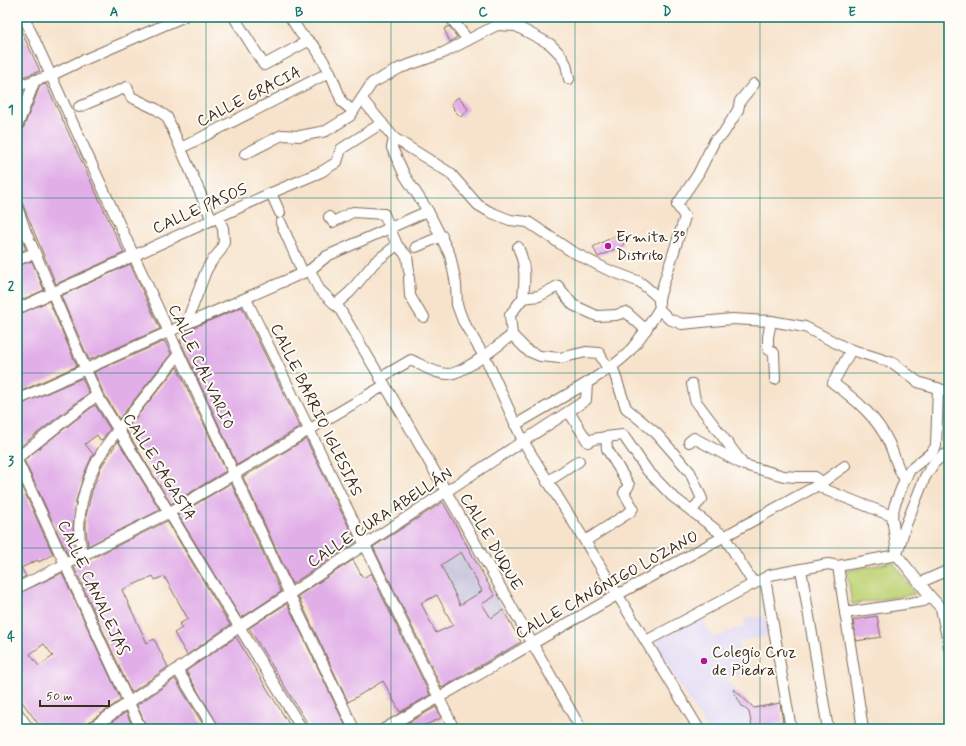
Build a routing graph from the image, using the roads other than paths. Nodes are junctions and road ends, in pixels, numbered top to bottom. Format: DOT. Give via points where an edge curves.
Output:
graph roads {
  1 [pos="24,17"];
  2 [pos="234,17"];
  3 [pos="290,17"];
  4 [pos="450,17"];
  5 [pos="179,18"];
  6 [pos="468,40"];
  7 [pos="308,41"];
  8 [pos="330,72"];
  9 [pos="50,76"];
  10 [pos="569,78"];
  11 [pos="35,80"];
  12 [pos="754,84"];
  13 [pos="17,86"];
  14 [pos="362,98"];
  15 [pos="78,107"];
  16 [pos="353,112"];
  17 [pos="382,123"];
  18 [pos="17,127"];
  19 [pos="394,138"];
  20 [pos="181,148"];
  21 [pos="246,154"];
  22 [pos="271,193"];
  23 [pos="17,207"];
  24 [pos="428,211"];
  25 [pos="329,217"];
  26 [pos="215,219"];
  27 [pos="389,228"];
  28 [pos="442,236"];
  29 [pos="518,247"];
  30 [pos="407,249"];
  31 [pos="35,253"];
  32 [pos="133,256"];
  33 [pos="17,260"];
  34 [pos="307,271"];
  35 [pos="52,293"];
  36 [pos="523,298"];
  37 [pos="659,298"];
  38 [pos="246,299"];
  39 [pos="335,305"];
  40 [pos="17,309"];
  41 [pos="660,309"];
  42 [pos="424,317"];
  43 [pos="771,320"];
  44 [pos="186,324"];
  45 [pos="646,330"];
  46 [pos="169,332"];
  47 [pos="512,335"];
  48 [pos="851,350"];
  49 [pos="179,354"];
  50 [pos="486,359"];
  51 [pos="610,367"];
  52 [pos="86,369"];
  53 [pos="775,379"];
  54 [pos="382,382"];
  55 [pos="588,383"];
  56 [pos="692,384"];
  57 [pos="938,388"];
  58 [pos="949,392"];
  59 [pos="97,395"];
  60 [pos="17,400"];
  61 [pos="569,412"];
  62 [pos="515,425"];
  63 [pos="119,430"];
  64 [pos="309,430"];
  65 [pos="606,437"];
  66 [pos="522,441"];
  67 [pos="689,442"];
  68 [pos="949,453"];
  69 [pos="17,459"];
  70 [pos="579,461"];
  71 [pos="744,465"];
  72 [pos="845,466"];
  73 [pos="234,474"];
  74 [pos="905,479"];
  75 [pos="547,482"];
  76 [pos="820,484"];
  77 [pos="446,493"];
  78 [pos="692,510"];
  79 [pos="170,512"];
  80 [pos="892,516"];
  81 [pos="724,536"];
  82 [pos="585,541"];
  83 [pos="365,546"];
  84 [pos="897,554"];
  85 [pos="84,555"];
  86 [pos="65,564"];
  87 [pos="838,566"];
  88 [pos="801,570"];
  89 [pos="949,570"];
  90 [pos="765,578"];
  91 [pos="919,583"];
  92 [pos="754,584"];
  93 [pos="17,588"];
  94 [pos="290,595"];
  95 [pos="617,595"];
  96 [pos="930,596"];
  97 [pos="845,613"];
  98 [pos="946,617"];
  99 [pos="239,627"];
  100 [pos="646,641"];
  101 [pos="532,644"];
  102 [pos="949,647"];
  103 [pos="177,669"];
  104 [pos="440,698"];
  105 [pos="128,702"];
  106 [pos="17,712"];
  107 [pos="29,729"];
  108 [pos="90,729"];
  109 [pos="141,729"];
  110 [pos="214,729"];
  111 [pos="302,729"];
  112 [pos="354,729"];
  113 [pos="384,729"];
  114 [pos="454,729"];
  115 [pos="581,729"];
  116 [pos="699,729"];
  117 [pos="791,729"];
  118 [pos="828,729"];
  119 [pos="863,729"];
  1 -- 9 [label="street, CALLE CALVARIO"];
  2 -- 7 [label="street" via="264,65"];
  3 -- 7 [label="street"];
  4 -- 6 [label="street"];
  5 -- 9 [label="street"];
  6 -- 10 [label="street" via="497,25 516,26 550,44 566,64"];
  6 -- 14 [label="street" via="444,53 400,68 372,83"];
  7 -- 8 [label="street" via="315,47"];
  8 -- 16 [label="street" via="342,102"];
  8 -- 20 [label="street, CALLE GRACIA"];
  9 -- 11 [label="street"];
  9 -- 32 [label="street, CALLE CALVARIO"];
  11 -- 13 [label="street"];
  11 -- 18 [label="street"];
  12 -- 37 [label="street" via="740,101 738,110 723,134 715,140 698,174 677,205 685,217"];
  14 -- 16 [label="street"];
  14 -- 17 [label="street"];
  15 -- 20 [label="street" via="127,86 132,97 167,117"];
  16 -- 21 [label="street" via="326,131 300,136 282,135"];
  17 -- 19 [label="street"];
  17 -- 22 [label="street, CALLE PASOS" via="341,149 337,162 321,172"];
  19 -- 24 [label="street" via="392,148 405,176"];
  19 -- 37 [label="street" via="450,173 478,205 510,220 528,222 572,251 606,269 640,282"];
  20 -- 26 [label="street"];
  22 -- 26 [label="street, CALLE PASOS"];
  22 -- 34 [label="street, CALLE DUQUE" via="280,218"];
  23 -- 31 [label="street, CALLE SAGASTA"];
  24 -- 27 [label="street"];
  24 -- 28 [label="street"];
  25 -- 27 [label="street" via="333,222 352,212 384,214"];
  26 -- 32 [label="street, CALLE PASOS"];
  26 -- 44 [label="street" via="223,228 224,242 206,270"];
  27 -- 30 [label="street"];
  27 -- 34 [label="street" via="327,256"];
  28 -- 30 [label="street"];
  28 -- 50 [label="street" via="450,255 457,305 463,321"];
  29 -- 36 [label="street" via="523,259 525,278"];
  30 -- 39 [label="street" via="374,263 350,292"];
  30 -- 42 [label="street" via="410,296"];
  31 -- 33 [label="street"];
  31 -- 35 [label="street, CALLE SAGASTA"];
  32 -- 35 [label="street, CALLE PASOS"];
  32 -- 46 [label="street, CALLE CALVARIO"];
  34 -- 38 [label="street"];
  34 -- 39 [label="street, CALLE DUQUE" via="319,289"];
  35 -- 40 [label="street, CALLE PASOS"];
  35 -- 52 [label="street, CALLE SAGASTA"];
  36 -- 45 [label="street" via="539,296 558,286 573,305 597,316 626,312"];
  36 -- 47 [label="street" via="510,315"];
  37 -- 41 [label="street"];
  38 -- 44 [label="street"];
  38 -- 64 [label="street, CALLE BARRIO IGLESIAS"];
  39 -- 54 [label="street, CALLE DUQUE"];
  41 -- 43 [label="street" via="669,319 682,324"];
  41 -- 45 [label="street"];
  43 -- 48 [label="street" via="805,327"];
  43 -- 53 [label="street" via="768,349 774,353"];
  44 -- 46 [label="street"];
  45 -- 51 [label="street" via="627,353"];
  46 -- 49 [label="street, CALLE CALVARIO"];
  46 -- 52 [label="street"];
  47 -- 50 [label="street"];
  47 -- 51 [label="street" via="528,351 540,356 560,358 586,352 599,353"];
  48 -- 57 [label="street" via="893,363 918,382"];
  48 -- 74 [label="street" via="833,383 874,418 889,443"];
  49 -- 63 [label="street"];
  49 -- 73 [label="street, CALLE CALVARIO"];
  50 -- 54 [label="street" via="449,374 433,371 411,360"];
  50 -- 62 [label="street"];
  51 -- 55 [label="street"];
  51 -- 78 [label="street" via="626,408 657,434 690,472 702,499"];
  52 -- 59 [label="street, CALLE SAGASTA"];
  52 -- 60 [label="street"];
  54 -- 64 [label="street"];
  54 -- 77 [label="street, CALLE DUQUE"];
  55 -- 61 [label="street, CALLE CURA ABELLÁN" via="586,400"];
  55 -- 62 [label="street"];
  56 -- 71 [label="street" via="695,400"];
  57 -- 58 [label="street"];
  57 -- 74 [label="street" via="936,446 910,470"];
  59 -- 63 [label="street, CALLE SAGASTA"];
  59 -- 69 [label="street"];
  61 -- 65 [label="street" via="588,442"];
  61 -- 66 [label="street, CALLE CURA ABELLÁN"];
  62 -- 66 [label="street"];
  63 -- 79 [label="street, CALLE SAGASTA"];
  63 -- 85 [label="street" via="101,453 86,488 80,518 80,539"];
  64 -- 73 [label="street"];
  64 -- 83 [label="street, CALLE BARRIO IGLESIAS"];
  65 -- 78 [label="street" via="627,432 647,470 672,496"];
  65 -- 82 [label="street" via="607,449 629,485 624,493 633,508"];
  66 -- 75 [label="street"];
  66 -- 77 [label="street, CALLE CURA ABELLÁN"];
  67 -- 71 [label="street" via="694,438"];
  68 -- 84 [label="street" via="934,463 925,477"];
  69 -- 86 [label="street, CALLE CANALEJAS"];
  70 -- 75 [label="street"];
  71 -- 76 [label="street" via="784,476 815,477"];
  72 -- 76 [label="street, CALLE CANÓNIGO LOZANO"];
  73 -- 79 [label="street"];
  73 -- 94 [label="street, CALLE CALVARIO"];
  74 -- 80 [label="street"];
  75 -- 82 [label="street"];
  76 -- 80 [label="street" via="826,490"];
  76 -- 81 [label="street, CALLE CANÓNIGO LOZANO"];
  77 -- 83 [label="street, CALLE CURA ABELLÁN"];
  77 -- 101 [label="street, CALLE DUQUE"];
  78 -- 81 [label="street"];
  79 -- 85 [label="street"];
  79 -- 99 [label="street, CALLE SAGASTA"];
  80 -- 84 [label="street"];
  81 -- 92 [label="street"];
  81 -- 95 [label="street, CALLE CANÓNIGO LOZANO"];
  82 -- 95 [label="street"];
  83 -- 94 [label="street, CALLE CURA ABELLÁN"];
  83 -- 104 [label="street, CALLE BARRIO IGLESIAS"];
  84 -- 87 [label="street"];
  84 -- 91 [label="street"];
  85 -- 86 [label="street"];
  86 -- 93 [label="street"];
  86 -- 105 [label="street, CALLE CANALEJAS"];
  87 -- 88 [label="street" via="828,564"];
  87 -- 97 [label="street"];
  88 -- 90 [label="street"];
  88 -- 118 [label="street"];
  89 -- 91 [label="street"];
  90 -- 92 [label="street"];
  90 -- 117 [label="street"];
  91 -- 96 [label="street"];
  92 -- 100 [label="street"];
  94 -- 99 [label="street, CALLE CURA ABELLÁN"];
  94 -- 112 [label="street, CALLE CALVARIO"];
  95 -- 100 [label="street"];
  95 -- 101 [label="street, CALLE CANÓNIGO LOZANO"];
  96 -- 97 [label="street" via="924,601"];
  96 -- 98 [label="street"];
  97 -- 119 [label="street"];
  98 -- 102 [label="street"];
  99 -- 103 [label="street, CALLE CURA ABELLÁN"];
  99 -- 111 [label="street, CALLE SAGASTA"];
  100 -- 116 [label="street"];
  101 -- 104 [label="street, CALLE CANÓNIGO LOZANO"];
  101 -- 115 [label="street, CALLE DUQUE"];
  103 -- 105 [label="street, CALLE CURA ABELLÁN"];
  103 -- 110 [label="street"];
  104 -- 113 [label="street, CALLE CANÓNIGO LOZANO"];
  104 -- 114 [label="street, CALLE BARRIO IGLESIAS"];
  105 -- 108 [label="street, CALLE CURA ABELLÁN"];
  105 -- 109 [label="street, CALLE CANALEJAS"];
  106 -- 107 [label="street"];
}
